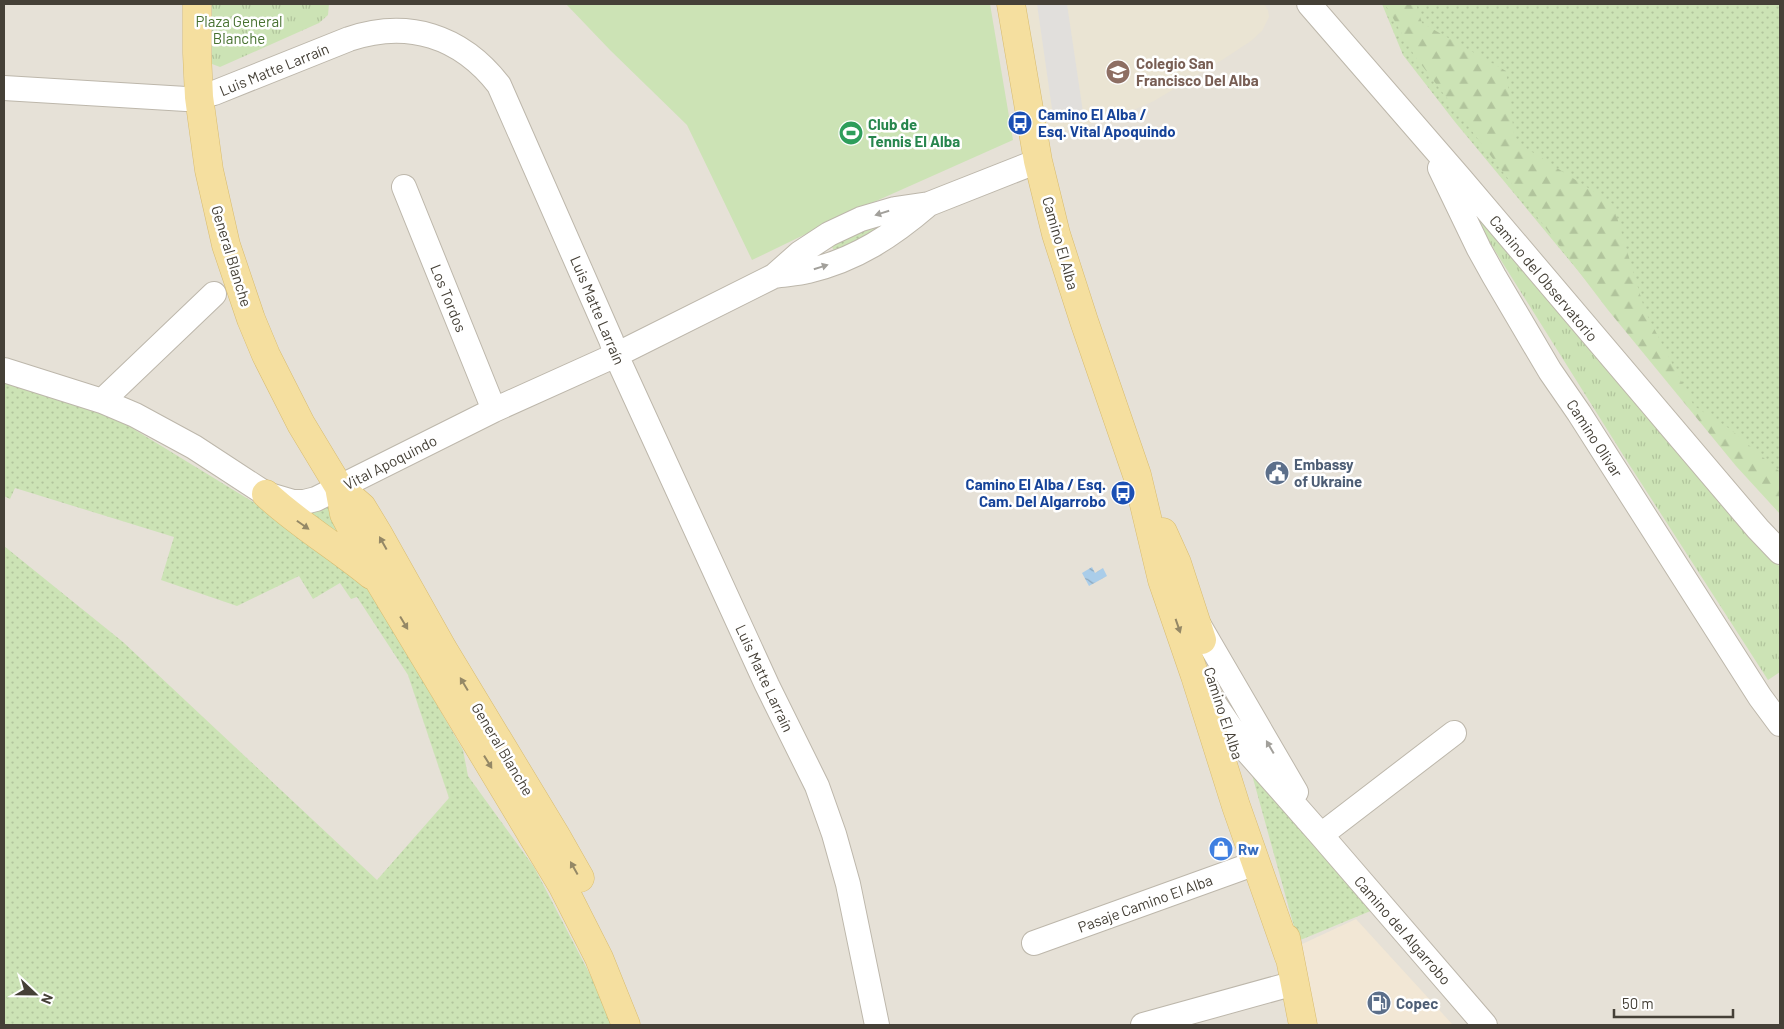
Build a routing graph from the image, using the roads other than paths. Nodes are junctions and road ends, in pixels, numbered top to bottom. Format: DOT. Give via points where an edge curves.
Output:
graph roads {
  1 [pos="197,4"];
  2 [pos="1011,4"];
  3 [pos="1309,4"];
  4 [pos="4,88"];
  5 [pos="200,97"];
  6 [pos="1428,141"];
  7 [pos="1038,162"];
  8 [pos="404,187"];
  9 [pos="214,294"];
  10 [pos="616,355"];
  11 [pos="4,370"];
  12 [pos="102,400"];
  13 [pos="494,410"];
  14 [pos="1137,475"];
  15 [pos="338,487"];
  16 [pos="266,494"];
  17 [pos="1780,552"];
  18 [pos="379,582"];
  19 [pos="1195,619"];
  20 [pos="1195,676"];
  21 [pos="1226,719"];
  22 [pos="1780,724"];
  23 [pos="1454,734"];
  24 [pos="1321,835"];
  25 [pos="1256,863"];
  26 [pos="1034,943"];
  27 [pos="1292,970"];
  28 [pos="626,1025"];
  29 [pos="642,1025"];
  30 [pos="877,1025"];
  31 [pos="1143,1025"];
  32 [pos="1303,1025"];
  33 [pos="1485,1025"];
  1 -- 5 [label="main road, General Blanche"];
  2 -- 7 [label="main road, Camino El Alba"];
  3 -- 6 [label="street, Camino del Observatorio"];
  4 -- 5 [label="street, Luis Matte Larraín" via="186,99"];
  5 -- 10 [label="street, Luis Matte Larraín" via="365,34 398,30 414,32 457,46 480,63 499,85"];
  5 -- 15 [label="main road, General Blanche" via="217,206 251,319 283,390"];
  6 -- 17 [label="street, Camino del Observatorio"];
  6 -- 22 [label="street, Camino Olivar" via="1479,250 1550,371"];
  7 -- 10 [label="street, Vital Apoquindo" via="930,204 903,227 842,261 774,276"];
  7 -- 14 [label="main road, Camino El Alba" via="1084,322"];
  8 -- 13 [label="street, Los Tordos"];
  9 -- 12 [label="street"];
  10 -- 13 [label="street, Vital Apoquindo"];
  10 -- 30 [label="street, Luis Matte Larraín" via="767,685 817,786 848,884"];
  11 -- 12 [label="street, Vital Apoquindo"];
  12 -- 16 [label="street, Vital Apoquindo" via="163,429"];
  13 -- 15 [label="street, Vital Apoquindo"];
  14 -- 19 [label="main road, Camino El Alba" via="1178,563"];
  14 -- 20 [label="main road, Camino El Alba, one-way" via="1162,580"];
  15 -- 16 [label="street, Vital Apoquindo" via="304,502 287,501"];
  15 -- 18 [label="main road, General Blanche" via="344,514"];
  29 -- 15 [label="main road, General Blanche, one-way" via="598,915 555,834 442,649 362,507"];
  16 -- 18 [label="main road, one-way"];
  18 -- 28 [label="main road, General Blanche, one-way" via="562,885 599,958"];
  19 -- 21 [label="main road, Camino El Alba"];
  24 -- 19 [label="street, Camino del Algarrobo, one-way"];
  20 -- 21 [label="street, Camino del Algarrobo"];
  20 -- 25 [label="main road, Camino El Alba"];
  21 -- 24 [label="street, Camino del Algarrobo" via="1246,750"];
  21 -- 27 [label="main road, Camino El Alba" via="1271,858"];
  23 -- 24 [label="street"];
  24 -- 33 [label="street, Camino del Algarrobo"];
  25 -- 26 [label="street, Pasaje Camino El Alba"];
  25 -- 27 [label="main road, Camino El Alba"];
  27 -- 31 [label="street"];
  27 -- 32 [label="main road, Camino El Alba"];
}
